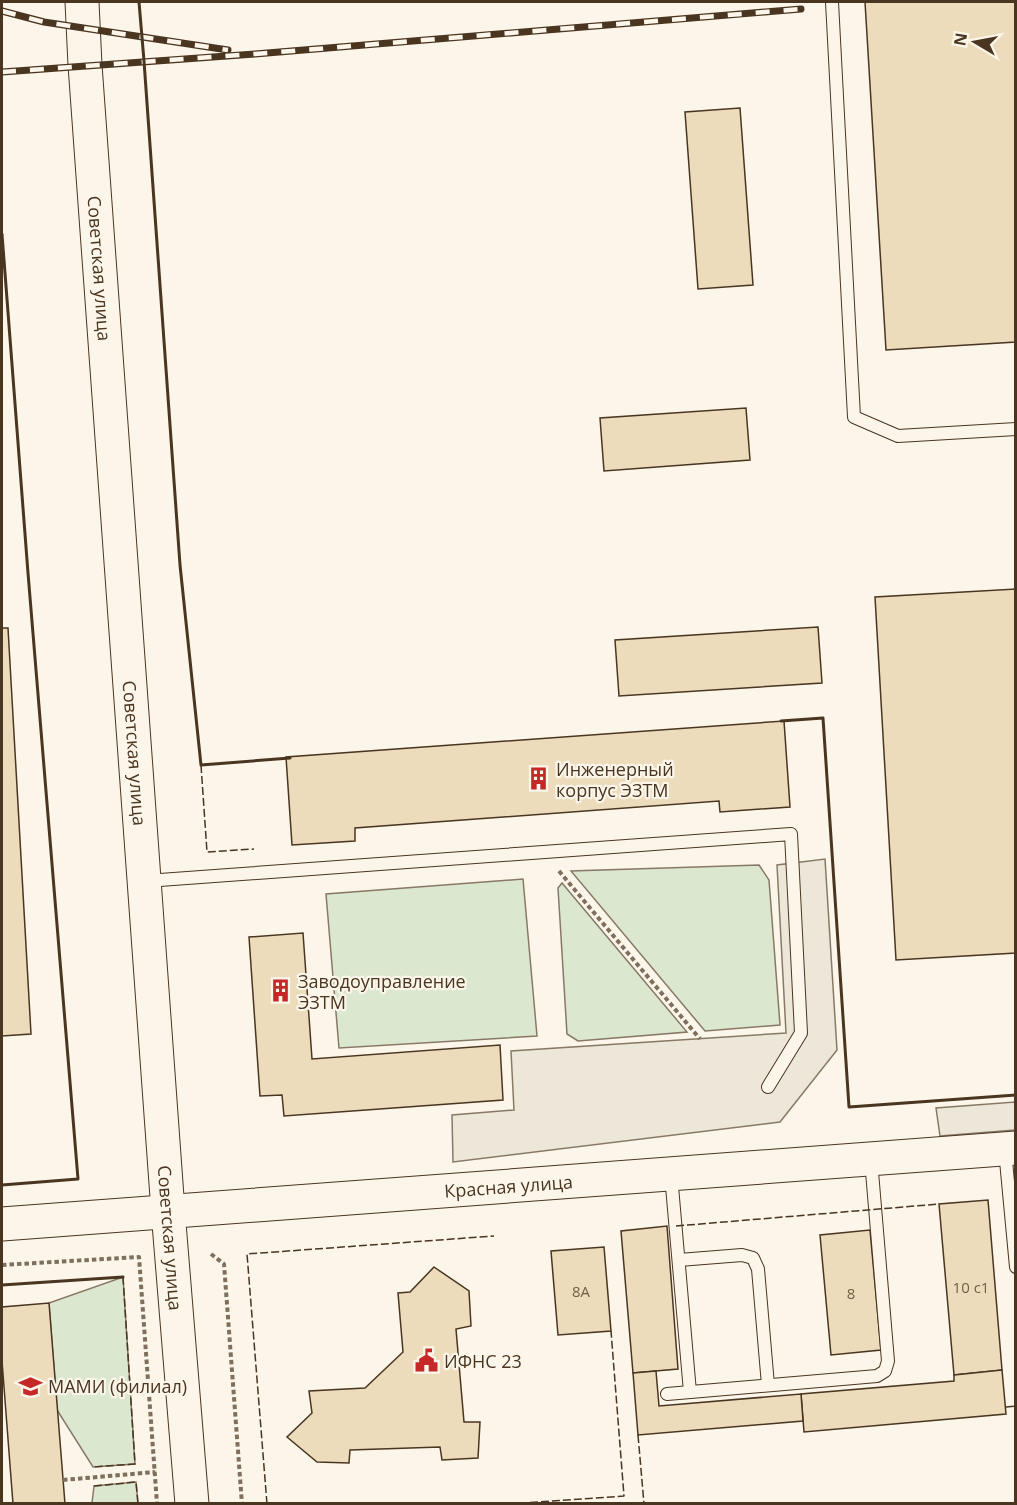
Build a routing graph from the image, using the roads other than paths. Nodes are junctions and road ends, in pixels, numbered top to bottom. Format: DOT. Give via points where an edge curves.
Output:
graph roads {
  1 [pos="82,2"];
  2 [pos="832,2"];
  3 [pos="1016,429"];
  4 [pos="145,882"];
  5 [pos="768,1087"];
  6 [pos="1010,1148"];
  7 [pos="871,1158"];
  8 [pos="671,1174"];
  9 [pos="168,1211"];
  10 [pos="2,1224"];
  11 [pos="679,1260"];
  12 [pos="1016,1267"];
  13 [pos="768,1385"];
  14 [pos="690,1392"];
  15 [pos="667,1394"];
  16 [pos="192,1503"];
  1 -- 4 [label="main road, Советская улица"];
  2 -- 3 [label="lane" via="854,417 898,436"];
  4 -- 5 [label="lane" via="791,834 801,1033"];
  4 -- 9 [label="main road, Советская улица"];
  6 -- 7 [label="main road, Красная улица"];
  6 -- 12 [label="lane"];
  7 -- 8 [label="main road, Красная улица"];
  7 -- 13 [label="lane" via="888,1361 885,1371 877,1376"];
  8 -- 9 [label="main road, Красная улица"];
  8 -- 11 [label="lane"];
  9 -- 10 [label="main road, Красная улица"];
  9 -- 16 [label="main road, Советская улица"];
  11 -- 13 [label="lane" via="742,1255 753,1258 758,1269"];
  11 -- 14 [label="lane"];
  13 -- 14 [label="lane"];
  14 -- 15 [label="lane"];
}
